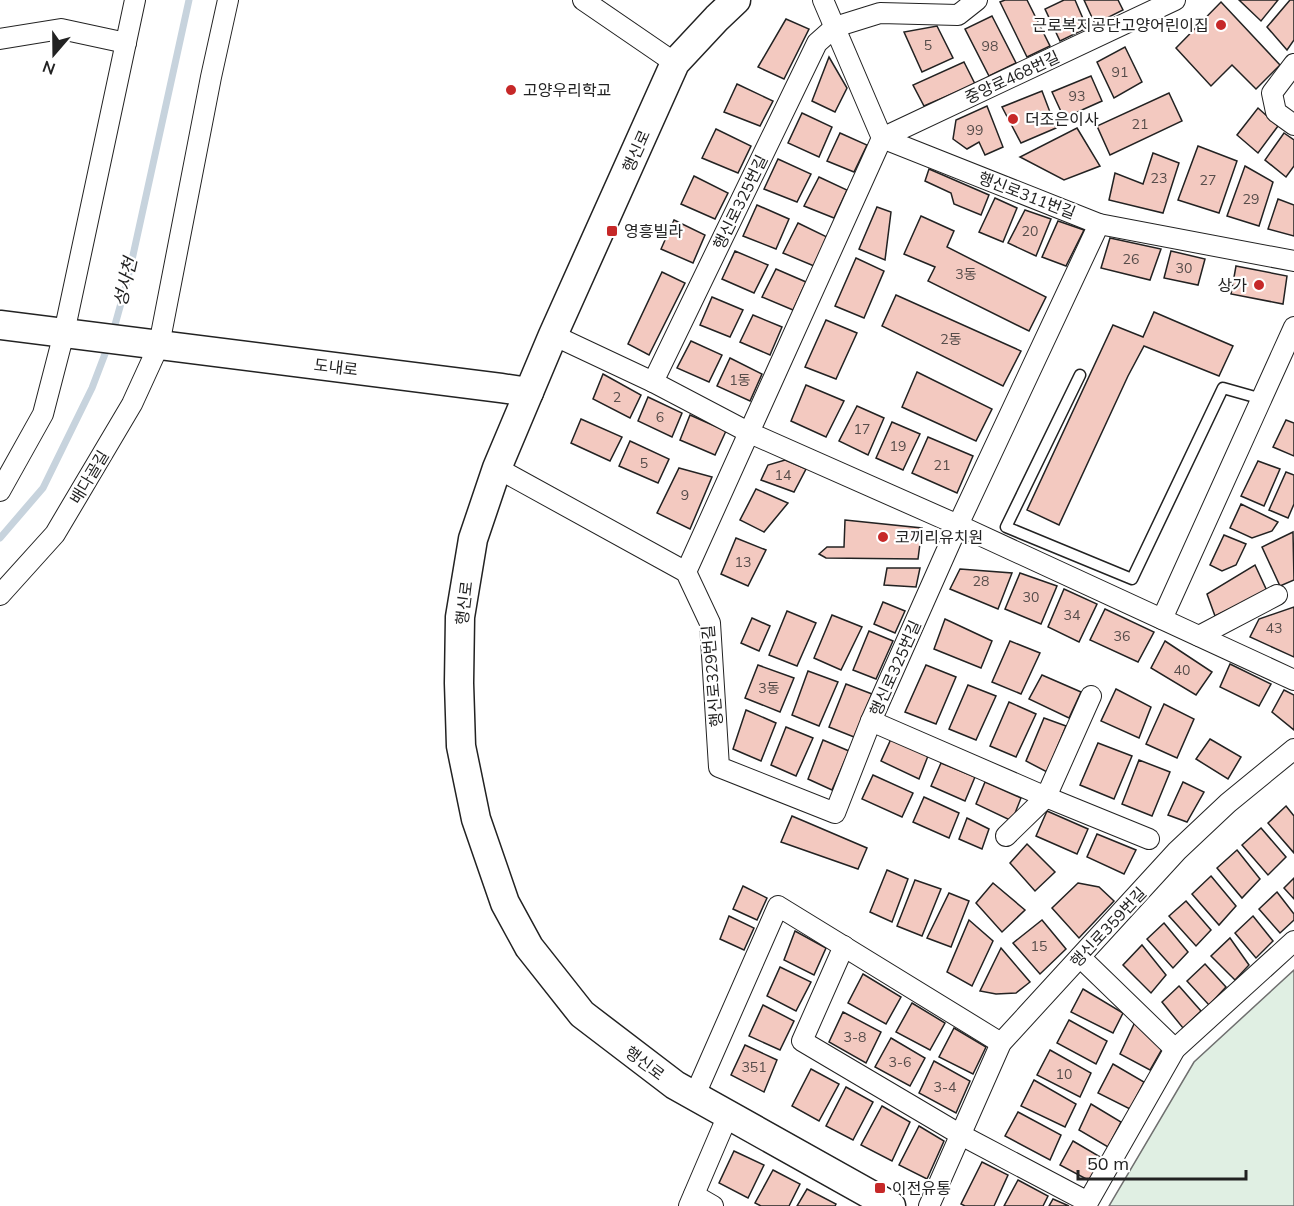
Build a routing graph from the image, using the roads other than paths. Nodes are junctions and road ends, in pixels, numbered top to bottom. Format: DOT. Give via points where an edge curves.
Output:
graph roads {
  1 [pos="135,0"];
  2 [pos="228,0"];
  3 [pos="583,0"];
  4 [pos="736,0"];
  5 [pos="823,0"];
  6 [pos="977,0"];
  7 [pos="1175,0"];
  8 [pos="835,27"];
  9 [pos="0,39"];
  10 [pos="126,43"];
  11 [pos="675,63"];
  12 [pos="1294,64"];
  13 [pos="1294,125"];
  14 [pos="882,138"];
  15 [pos="1099,224"];
  16 [pos="1294,261"];
  17 [pos="0,325"];
  18 [pos="1294,327"];
  19 [pos="71,334"];
  20 [pos="554,335"];
  21 [pos="151,344"];
  22 [pos="1288,355"];
  23 [pos="1080,375"];
  24 [pos="652,382"];
  25 [pos="529,393"];
  26 [pos="1262,399"];
  27 [pos="750,433"];
  28 [pos="497,468"];
  29 [pos="0,491"];
  30 [pos="958,525"];
  31 [pos="686,572"];
  32 [pos="1277,595"];
  33 [pos="0,596"];
  34 [pos="1162,619"];
  35 [pos="1199,636"];
  36 [pos="1294,680"];
  37 [pos="1091,696"];
  38 [pos="871,722"];
  39 [pos="1293,752"];
  40 [pos="1046,797"];
  41 [pos="835,813"];
  42 [pos="1006,836"];
  43 [pos="1149,839"];
  44 [pos="1294,941"];
  45 [pos="844,946"];
  46 [pos="1080,957"];
  47 [pos="1001,1043"];
  48 [pos="1175,1049"];
  49 [pos="694,1096"];
  50 [pos="728,1115"];
  51 [pos="960,1135"];
  52 [pos="692,1201"];
  53 [pos="713,1206"];
  54 [pos="891,1206"];
  55 [pos="929,1206"];
  1 -- 10 [label="street"];
  2 -- 21 [label="street, 배다골길"];
  3 -- 11 [label="street"];
  4 -- 11 [label="main road, 행신로"];
  5 -- 8 [label="street"];
  6 -- 8 [label="street" via="958,15 880,13"];
  7 -- 14 [label="street, 중앙로468번길"];
  8 -- 14 [label="street"];
  8 -- 24 [label="street, 행신로325번길" via="817,43"];
  9 -- 10 [label="street" via="61,29"];
  10 -- 19 [label="street"];
  11 -- 20 [label="main road, 행신로"];
  12 -- 13 [label="street" via="1272,93 1276,112"];
  14 -- 15 [label="street, 행신로311번길"];
  14 -- 27 [label="street"];
  15 -- 16 [label="street, 행신로311번길"];
  15 -- 30 [label="street, 행신로325번길"];
  17 -- 19 [label="main road"];
  18 -- 22 [label="street"];
  19 -- 21 [label="main road, 도내로"];
  19 -- 29 [label="street" via="43,414"];
  20 -- 24 [label="street"];
  20 -- 25 [label="main road, 행신로"];
  21 -- 25 [label="main road, 도내로"];
  21 -- 33 [label="street, 배다골길" via="132,404 55,534"];
  22 -- 26 [label="street"];
  23 -- 26 [label="lane" via="1006,527 1132,579 1223,387"];
  24 -- 27 [label="street"];
  25 -- 28 [label="main road, 행신로"];
  26 -- 34 [label="street"];
  27 -- 30 [label="street"];
  27 -- 31 [label="street"];
  28 -- 31 [label="street"];
  28 -- 49 [label="main road, 행신로" via="474,539 460,617 461,746 476,819 504,903 530,947 575,1006 629,1051"];
  30 -- 34 [label="street"];
  30 -- 38 [label="street, 행신로325번길"];
  31 -- 41 [label="street, 행신로329번길" via="710,623 719,767"];
  32 -- 35 [label="street"];
  34 -- 35 [label="street"];
  35 -- 36 [label="street"];
  37 -- 40 [label="street"];
  38 -- 40 [label="street"];
  38 -- 41 [label="street, 행신로325번길"];
  39 -- 46 [label="street, 행신로359번길" via="1228,803 1177,851"];
  40 -- 42 [label="street"];
  40 -- 43 [label="street"];
  44 -- 48 [label="street"];
  45 -- 47 [label="street"];
  45 -- 49 [label="street" via="778,906"];
  45 -- 51 [label="street" via="802,1041"];
  46 -- 47 [label="street, 행신로359번길"];
  46 -- 48 [label="street"];
  47 -- 51 [label="street, 행신로359번길"];
  48 -- 51 [label="street" via="1088,1202"];
  49 -- 50 [label="main road, 행신로"];
  50 -- 52 [label="street"];
  50 -- 54 [label="main road, 행신로"];
  51 -- 55 [label="street, 행신로359번길"];
  52 -- 53 [label="street"];
}
